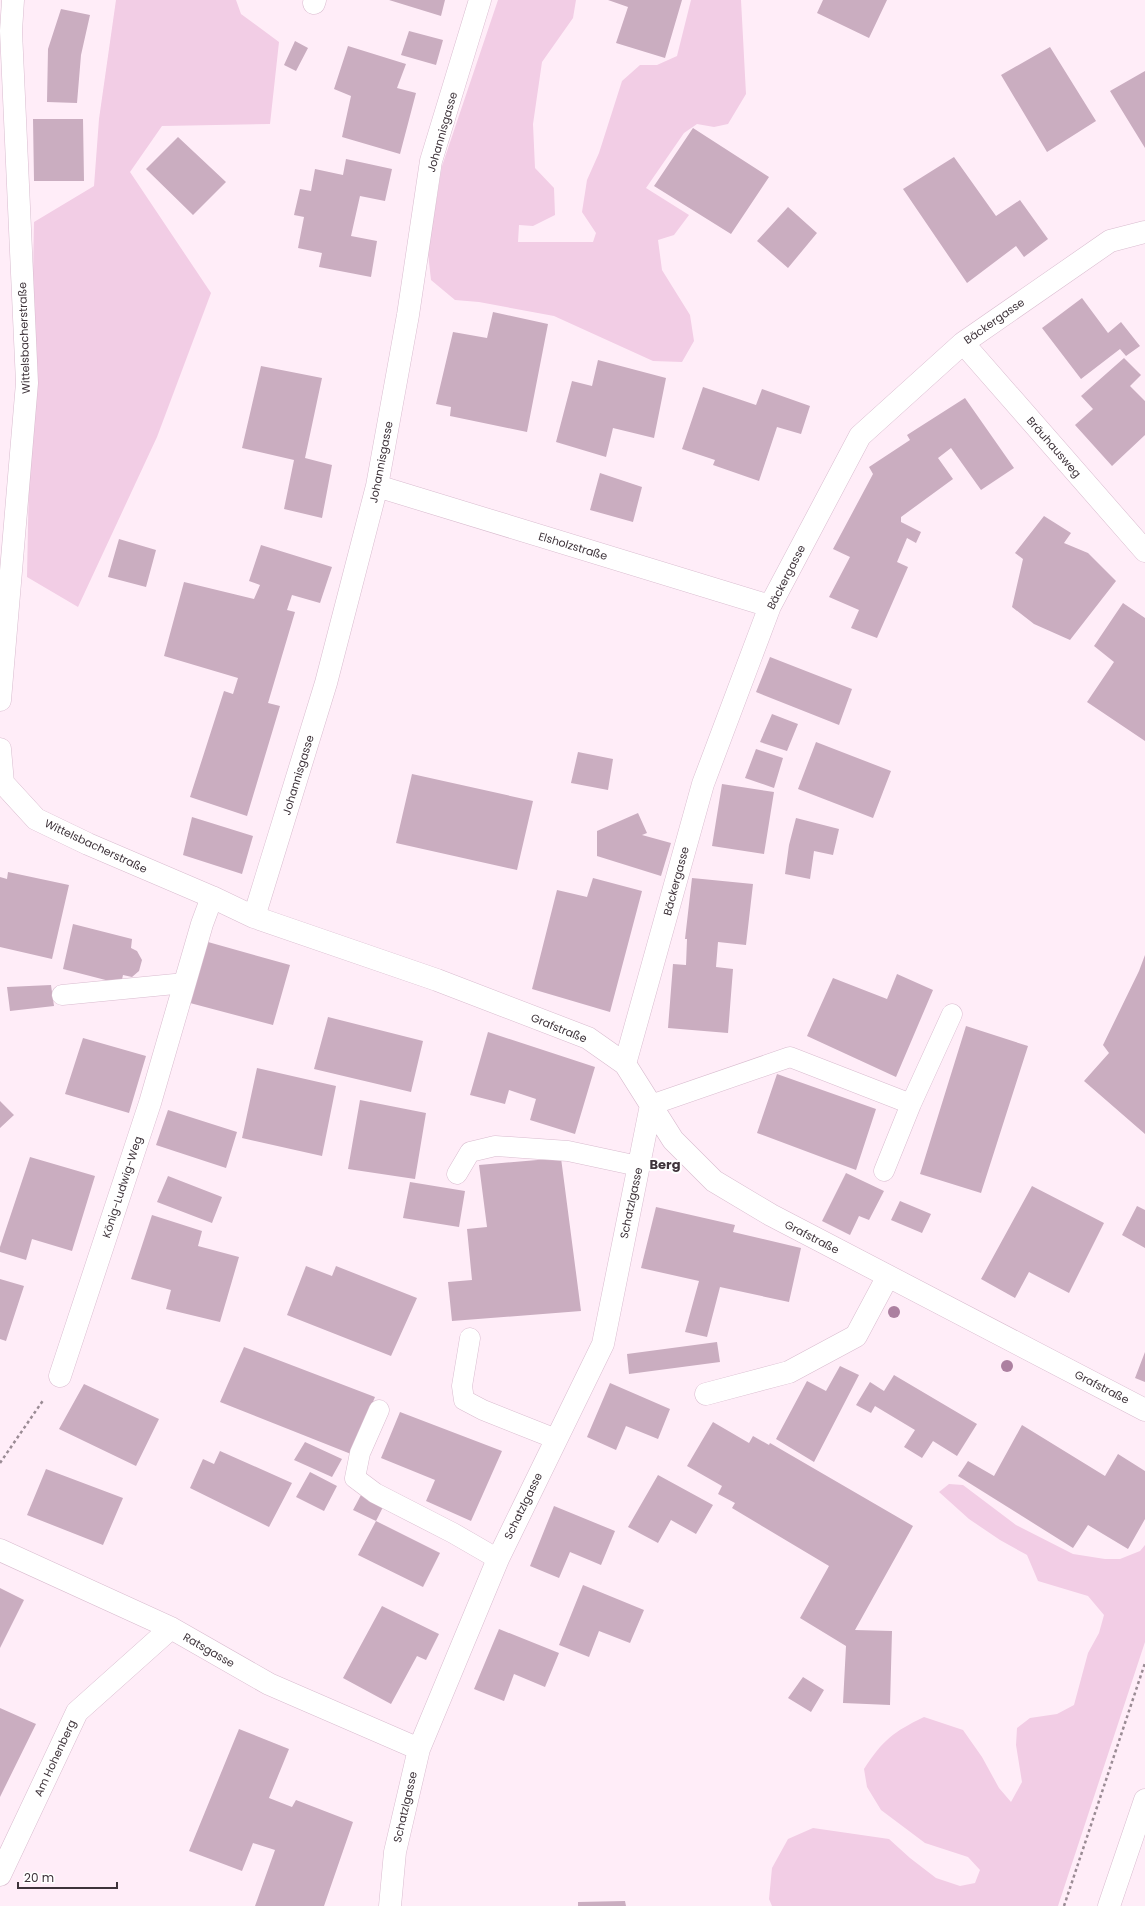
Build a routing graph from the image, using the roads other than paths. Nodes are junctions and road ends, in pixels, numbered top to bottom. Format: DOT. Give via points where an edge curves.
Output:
graph roads {
  1 [pos="13,0"];
  2 [pos="480,0"];
  3 [pos="1145,232"];
  4 [pos="963,343"];
  5 [pos="377,486"];
  6 [pos="1145,551"];
  7 [pos="770,606"];
  8 [pos="0,700"];
  9 [pos="0,749"];
  10 [pos="212,897"];
  11 [pos="232,906"];
  12 [pos="254,917"];
  13 [pos="185,983"];
  14 [pos="62,995"];
  15 [pos="952,1014"];
  16 [pos="626,1064"];
  17 [pos="911,1104"];
  18 [pos="651,1105"];
  19 [pos="638,1166"];
  20 [pos="884,1171"];
  21 [pos="457,1174"];
  22 [pos="888,1276"];
  23 [pos="470,1338"];
  24 [pos="60,1376"];
  25 [pos="706,1394"];
  26 [pos="379,1410"];
  27 [pos="1145,1410"];
  28 [pos="556,1439"];
  29 [pos="0,1550"];
  30 [pos="498,1559"];
  31 [pos="172,1628"];
  32 [pos="419,1749"];
  33 [pos="1145,1800"];
  34 [pos="0,1875"];
  35 [pos="390,1906"];
  36 [pos="1109,1906"];
  1 -- 8 [label="street, Wittelsbacherstraße" via="11,31 27,383"];
  2 -- 5 [label="street, Johannisgasse" via="431,161 408,315"];
  3 -- 4 [label="street, Bäckergasse" via="1110,240"];
  4 -- 6 [label="street, Bräuhausweg"];
  4 -- 7 [label="street, Bäckergasse" via="860,436"];
  5 -- 7 [label="street, Elsholzstraße"];
  5 -- 12 [label="street, Johannisgasse" via="326,683"];
  7 -- 16 [label="street, Bäckergasse" via="703,784"];
  9 -- 10 [label="street, Wittelsbacherstraße" via="3,783 36,819"];
  10 -- 11 [label="street, Wittelsbacherstraße"];
  10 -- 13 [label="street, König-Ludwig-Weg"];
  11 -- 12 [label="street, Grafstraße"];
  12 -- 16 [label="street, Grafstraße" via="437,980 588,1038"];
  13 -- 14 [label="lane"];
  13 -- 24 [label="street, König-Ludwig-Weg" via="150,1103"];
  15 -- 17 [label="lane"];
  16 -- 18 [label="street, Grafstraße"];
  17 -- 18 [label="lane" via="790,1057"];
  17 -- 20 [label="lane"];
  18 -- 19 [label="street, Schatzlgasse"];
  18 -- 22 [label="street, Grafstraße" via="673,1140 714,1181 771,1215"];
  19 -- 21 [label="lane" via="568,1151 495,1146 470,1152"];
  19 -- 28 [label="street, Schatzlgasse" via="603,1344"];
  22 -- 25 [label="street" via="856,1336 788,1372"];
  22 -- 27 [label="street, Grafstraße"];
  23 -- 28 [label="lane" via="462,1386 464,1400"];
  26 -- 30 [label="lane" via="360,1453 355,1478 375,1493"];
  28 -- 30 [label="street, Schatzlgasse"];
  29 -- 31 [label="street, Ratsgasse"];
  30 -- 32 [label="street, Schatzlgasse"];
  31 -- 32 [label="street, Ratsgasse" via="269,1684"];
  31 -- 34 [label="street, Am Hohenberg" via="77,1712"];
  32 -- 35 [label="street, Schatzlgasse" via="395,1852"];
  33 -- 36 [label="street"];
}
